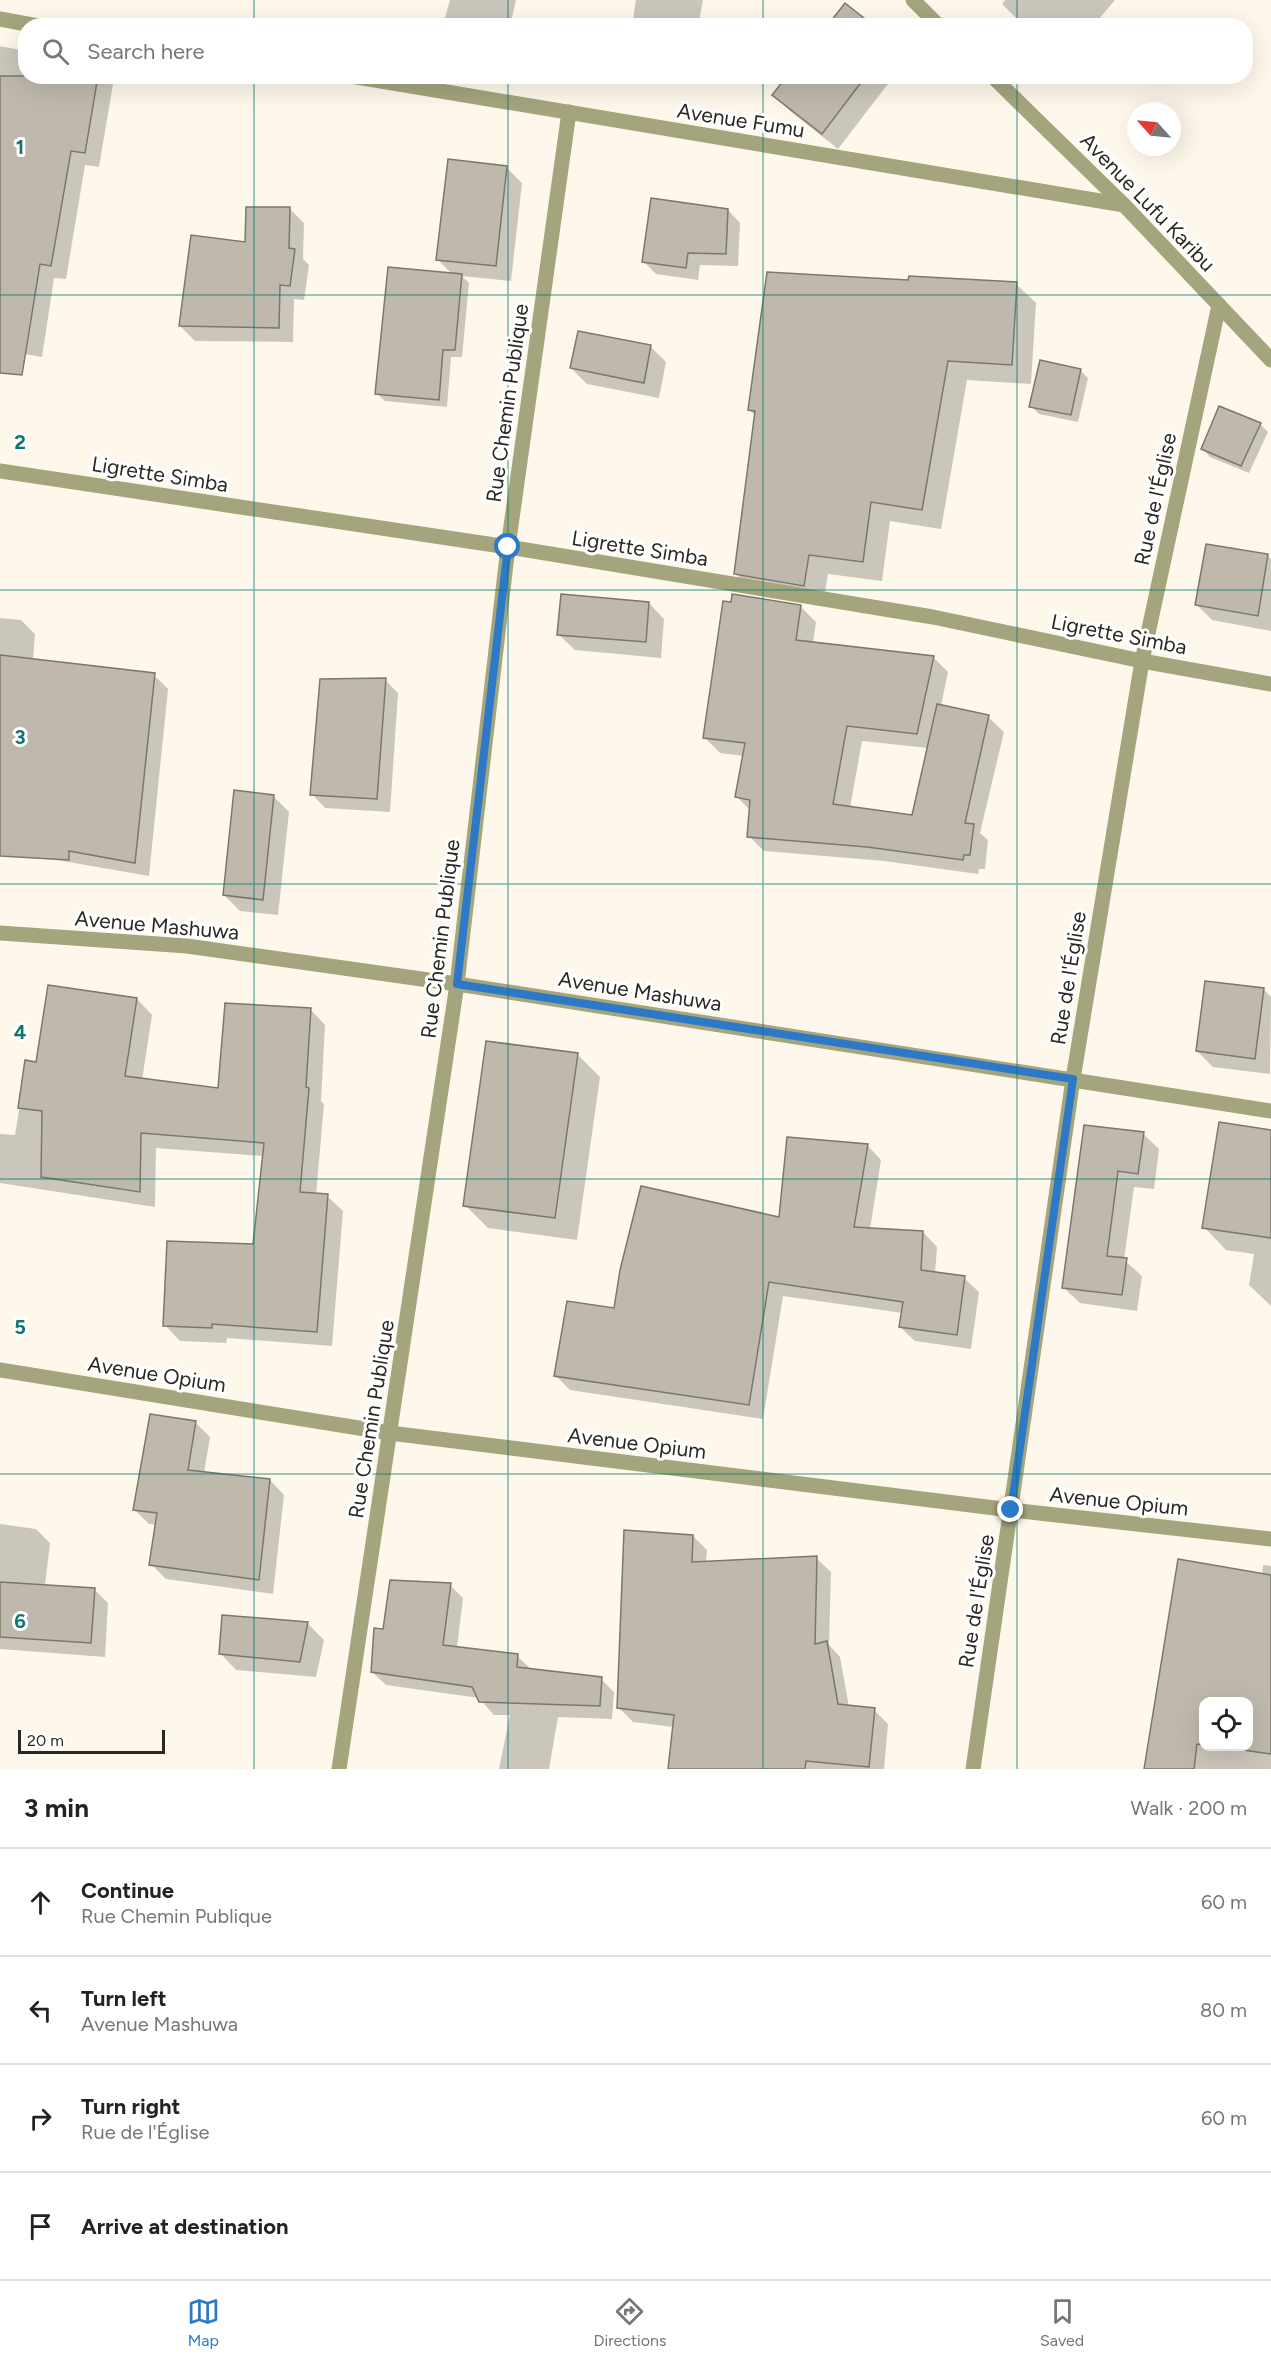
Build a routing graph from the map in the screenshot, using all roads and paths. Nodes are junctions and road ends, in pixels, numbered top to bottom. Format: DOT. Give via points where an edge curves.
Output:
graph roads {
  1 [pos="913,0"];
  2 [pos="931,18"];
  3 [pos="0,19"];
  4 [pos="18,22"];
  5 [pos="400,84"];
  6 [pos="1000,84"];
  7 [pos="570,112"];
  8 [pos="1124,205"];
  9 [pos="1219,305"];
  10 [pos="1271,360"];
  11 [pos="0,471"];
  12 [pos="508,547"];
  13 [pos="1142,661"];
  14 [pos="1271,684"];
  15 [pos="0,933"];
  16 [pos="457,984"];
  17 [pos="1073,1079"];
  18 [pos="1271,1110"];
  19 [pos="0,1370"];
  20 [pos="390,1433"];
  21 [pos="1011,1510"];
  22 [pos="1271,1539"];
  23 [pos="339,1769"];
  24 [pos="973,1769"];
  1 -- 2 [label="street"];
  3 -- 4 [label="street"];
  5 -- 7 [label="street, Avenue Fumu"];
  6 -- 8 [label="street, Avenue Lufu Karibu"];
  7 -- 8 [label="street, Avenue Fumu"];
  7 -- 12 [label="street, Rue Chemin Publique"];
  8 -- 9 [label="street, Avenue Lufu Karibu"];
  9 -- 10 [label="street, Avenue Lufu Karibu"];
  9 -- 13 [label="street, Rue de l'Église"];
  11 -- 12 [label="street, Ligrette Simba"];
  12 -- 13 [label="street, Ligrette Simba" via="933,617"];
  12 -- 16 [label="street, Rue Chemin Publique"];
  13 -- 14 [label="street, Ligrette Simba"];
  13 -- 17 [label="street, Rue de l'Église"];
  15 -- 16 [label="street, Avenue Mashuwa" via="187,946"];
  16 -- 17 [label="street, Avenue Mashuwa"];
  16 -- 20 [label="street, Rue Chemin Publique"];
  17 -- 18 [label="street, Avenue Mashuwa"];
  17 -- 21 [label="street, Rue de l'Église"];
  19 -- 20 [label="street, Avenue Opium"];
  20 -- 21 [label="street, Avenue Opium"];
  20 -- 23 [label="street, Rue Chemin Publique"];
  21 -- 22 [label="street, Avenue Opium"];
  21 -- 24 [label="street, Rue de l'Église"];
}
